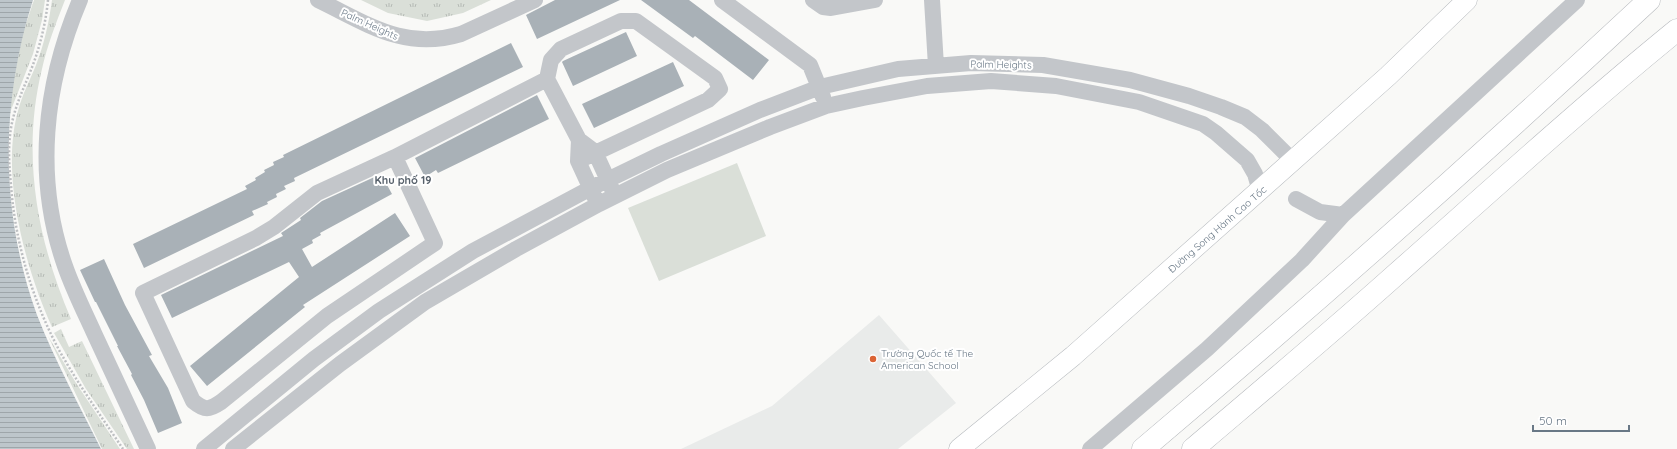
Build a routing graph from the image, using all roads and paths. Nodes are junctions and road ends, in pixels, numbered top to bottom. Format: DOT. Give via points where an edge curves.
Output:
graph roads {
  1 [pos="80,0"];
  2 [pos="318,0"];
  3 [pos="535,0"];
  4 [pos="722,0"];
  5 [pos="813,0"];
  6 [pos="875,0"];
  7 [pos="932,0"];
  8 [pos="1467,0"];
  9 [pos="1576,0"];
  10 [pos="1649,0"];
  11 [pos="1677,30"];
  12 [pos="936,66"];
  13 [pos="547,79"];
  14 [pos="820,87"];
  15 [pos="826,106"];
  16 [pos="579,140"];
  17 [pos="595,152"];
  18 [pos="395,157"];
  19 [pos="578,161"];
  20 [pos="1293,161"];
  21 [pos="608,180"];
  22 [pos="591,188"];
  23 [pos="1260,191"];
  24 [pos="615,196"];
  25 [pos="1296,199"];
  26 [pos="598,204"];
  27 [pos="1343,215"];
  28 [pos="148,449"];
  29 [pos="204,449"];
  30 [pos="233,449"];
  31 [pos="959,449"];
  32 [pos="1090,449"];
  33 [pos="1143,449"];
  34 [pos="1192,449"];
  1 -- 28 [label="street" via="63,44 50,101 46,145 50,198 60,251 70,280"];
  2 -- 3 [label="street, Palm Heights" via="389,34 406,39 424,40 449,38 461,34"];
  4 -- 14 [label="street" via="810,65"];
  5 -- 6 [label="street" via="823,7 831,8"];
  7 -- 12 [label="street"];
  8 -- 20 [label="main road, Đường Song Hành Cao Tốc" via="1388,76"];
  9 -- 27 [label="street"];
  10 -- 33 [label="highway" via="1370,255"];
  11 -- 34 [label="highway" via="1606,88 1393,278"];
  12 -- 14 [label="street, Palm Heights" via="898,69"];
  12 -- 20 [label="street, Palm Heights" via="971,63 1043,65 1130,80 1189,96 1245,117 1271,138"];
  13 -- 16 [label="street"];
  13 -- 17 [label="street" via="551,60 561,50 621,21 636,21 714,78 720,89 708,100"];
  13 -- 18 [label="street"];
  14 -- 15 [label="street"];
  14 -- 21 [label="street, Palm Heights" via="760,110"];
  15 -- 23 [label="street, Palm Heights" via="927,86 991,81 1056,86 1139,102 1203,124 1216,133 1247,160 1256,174"];
  15 -- 24 [label="street, Palm Heights" via="667,170"];
  16 -- 17 [label="street"];
  16 -- 19 [label="street"];
  17 -- 19 [label="street"];
  17 -- 21 [label="street"];
  18 -- 18 [label="street" via="318,193 256,238 143,293 193,401 202,408 212,408 327,316 434,243"];
  19 -- 22 [label="street"];
  20 -- 23 [label="main road, Đường Song Hành Cao Tốc"];
  21 -- 22 [label="street, Palm Heights"];
  21 -- 24 [label="street"];
  22 -- 26 [label="street"];
  22 -- 29 [label="street, Palm Heights" via="473,251 379,311"];
  23 -- 31 [label="main road, Đường Song Hành Cao Tốc" via="1073,356"];
  24 -- 26 [label="street, Palm Heights"];
  25 -- 27 [label="street" via="1320,212"];
  26 -- 30 [label="street, Palm Heights" via="425,302 340,364"];
  27 -- 32 [label="street" via="1302,260 1213,344"];
}
